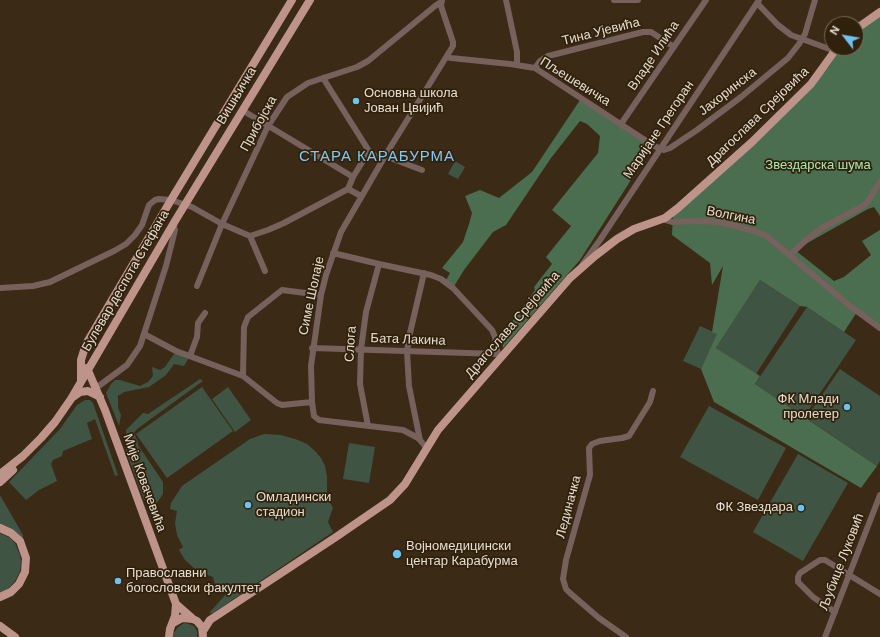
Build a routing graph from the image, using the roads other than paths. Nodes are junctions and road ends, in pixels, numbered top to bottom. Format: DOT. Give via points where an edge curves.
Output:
graph roads {
  1 [pos="292,0"];
  2 [pos="310,0"];
  3 [pos="506,0"];
  4 [pos="614,0"];
  5 [pos="638,0"];
  6 [pos="706,0"];
  7 [pos="815,0"];
  8 [pos="442,1"];
  9 [pos="758,1"];
  10 [pos="880,12"];
  11 [pos="864,23"];
  12 [pos="802,40"];
  13 [pos="824,46"];
  14 [pos="674,47"];
  15 [pos="832,56"];
  16 [pos="447,57"];
  17 [pos="517,65"];
  18 [pos="535,68"];
  19 [pos="323,78"];
  20 [pos="242,110"];
  21 [pos="621,124"];
  22 [pos="268,126"];
  23 [pos="659,149"];
  24 [pos="368,151"];
  25 [pos="383,158"];
  26 [pos="422,170"];
  27 [pos="352,177"];
  28 [pos="880,182"];
  29 [pos="348,189"];
  30 [pos="361,196"];
  31 [pos="171,200"];
  32 [pos="185,204"];
  33 [pos="662,219"];
  34 [pos="173,224"];
  35 [pos="222,224"];
  36 [pos="250,236"];
  37 [pos="333,252"];
  38 [pos="790,255"];
  39 [pos="379,264"];
  40 [pos="266,272"];
  41 [pos="577,272"];
  42 [pos="424,273"];
  43 [pos="197,286"];
  44 [pos="0,288"];
  45 [pos="321,295"];
  46 [pos="205,313"];
  47 [pos="880,328"];
  48 [pos="144,334"];
  49 [pos="312,348"];
  50 [pos="361,349"];
  51 [pos="407,351"];
  52 [pos="83,354"];
  53 [pos="190,356"];
  54 [pos="500,356"];
  55 [pos="88,371"];
  56 [pos="243,376"];
  57 [pos="80,383"];
  58 [pos="96,388"];
  59 [pos="653,391"];
  60 [pos="100,397"];
  61 [pos="71,399"];
  62 [pos="312,402"];
  63 [pos="368,426"];
  64 [pos="420,440"];
  65 [pos="426,448"];
  66 [pos="1,480"];
  67 [pos="880,497"];
  68 [pos="0,528"];
  69 [pos="849,575"];
  70 [pos="880,594"];
  71 [pos="0,596"];
  72 [pos="176,604"];
  73 [pos="835,612"];
  74 [pos="193,619"];
  75 [pos="210,620"];
  76 [pos="173,623"];
  77 [pos="0,626"];
  78 [pos="203,634"];
  79 [pos="15,637"];
  80 [pos="169,637"];
  81 [pos="626,637"];
  82 [pos="825,637"];
  1 -- 31 [label="main road, Вишњичка"];
  2 -- 20 [label="main road, Вишњичка"];
  3 -- 17 [label="street" via="517,52"];
  4 -- 5 [label="street"];
  6 -- 14 [label="street, Владе Илића"];
  7 -- 12 [label="street, Јахоринска"];
  8 -- 16 [label="street" via="442,9 453,43"];
  8 -- 19 [label="street, Прибојска" via="368,61"];
  9 -- 12 [label="street" via="778,25"];
  9 -- 23 [label="street, Маријане Грегоран"];
  10 -- 11 [label="main road"];
  12 -- 13 [label="street"];
  12 -- 23 [label="street, Јахоринска" via="788,58 741,97 670,148"];
  14 -- 18 [label="street, Тина Ујевића" via="651,32 643,32 548,56"];
  14 -- 21 [label="street, Владе Илића"];
  15 -- 33 [label="main road, Драгослава Срејовића" via="816,79 752,142 682,205"];
  16 -- 17 [label="street, Пљешевичка"];
  16 -- 25 [label="street, Симе Шолаје"];
  17 -- 18 [label="street, Пљешевичка"];
  18 -- 21 [label="street, Пљешевичка"];
  19 -- 22 [label="street, Прибојска" via="308,83 287,96"];
  19 -- 24 [label="street"];
  20 -- 22 [label="street"];
  20 -- 32 [label="main road, Вишњичка"];
  21 -- 23 [label="street, Пљешевичка"];
  22 -- 27 [label="street"];
  22 -- 35 [label="street, Прибојска"];
  23 -- 41 [label="street, Маријане Грегоран"];
  24 -- 25 [label="street"];
  24 -- 27 [label="street"];
  25 -- 26 [label="street"];
  25 -- 30 [label="street, Симе Шолаје"];
  27 -- 29 [label="street"];
  28 -- 38 [label="street" via="868,202 829,223"];
  29 -- 30 [label="street"];
  29 -- 36 [label="street" via="284,223"];
  30 -- 37 [label="street, Симе Шолаје"];
  31 -- 32 [label="street"];
  31 -- 44 [label="street" via="158,199 152,202 142,226 126,244 114,252 50,282"];
  31 -- 52 [label="main road, Булевар деспота Стефана"];
  32 -- 34 [label="main road, Булевар деспота Стефана"];
  32 -- 35 [label="street"];
  33 -- 38 [label="street, Волгина" via="672,222 713,222 744,228 765,235"];
  33 -- 41 [label="main road, Драгослава Срејовића" via="624,235 605,247"];
  34 -- 48 [label="street" via="175,230 166,266"];
  34 -- 55 [label="main road, Булевар деспота Стефана"];
  35 -- 36 [label="street"];
  35 -- 43 [label="street, Прибојска"];
  36 -- 40 [label="street"];
  37 -- 39 [label="street"];
  37 -- 45 [label="street, Симе Шолаје"];
  38 -- 47 [label="street, Волгина"];
  39 -- 42 [label="street"];
  39 -- 50 [label="street, Слога" via="366,312"];
  41 -- 54 [label="main road, Драгослава Срејовића"];
  42 -- 51 [label="street"];
  42 -- 54 [label="street" via="445,282 474,309 494,333"];
  45 -- 49 [label="street, Симе Шолаје"];
  45 -- 56 [label="street" via="282,290 248,317 244,326"];
  46 -- 53 [label="street" via="198,325"];
  48 -- 53 [label="street"];
  48 -- 58 [label="street" via="127,364"];
  49 -- 50 [label="street, Бата Лакина"];
  49 -- 62 [label="street, Симе Шолаје"];
  50 -- 51 [label="street, Бата Лакина"];
  50 -- 63 [label="street, Слога" via="360,384"];
  51 -- 54 [label="street, Бата Лакина"];
  51 -- 64 [label="street" via="409,386"];
  52 -- 55 [label="main road, Булевар деспота Стефана"];
  52 -- 57 [label="main road, Булевар деспота Стефана"];
  53 -- 56 [label="street"];
  54 -- 65 [label="main road, Драгослава Срејовића"];
  55 -- 57 [label="main road, Булевар деспота Стефана"];
  55 -- 58 [label="main road, Мије Ковачевића"];
  56 -- 62 [label="street" via="282,405"];
  57 -- 61 [label="main road, Булевар деспота Стефана"];
  58 -- 60 [label="main road, Мије Ковачевића"];
  59 -- 81 [label="street, Лединачка" via="650,402 628,436 592,444 589,448 590,475 563,579 570,593"];
  60 -- 61 [label="main road" via="86,391"];
  60 -- 72 [label="main road, Мије Ковачевића"];
  61 -- 66 [label="main road, Булевар деспота Стефана"];
  62 -- 63 [label="street, Симе Шолаје" via="314,416 318,420"];
  63 -- 64 [label="street" via="396,428"];
  64 -- 65 [label="street"];
  65 -- 75 [label="main road, Драгослава Срејовића" via="404,484 390,500"];
  67 -- 69 [label="street, Љубице Луковић"];
  68 -- 71 [label="main road" via="20,541 26,558 25,572 19,584 11,592"];
  69 -- 70 [label="street"];
  69 -- 73 [label="street, Љубице Луковић"];
  69 -- 73 [label="street" via="822,560 798,576 798,582 810,595"];
  72 -- 74 [label="main road, Мије Ковачевића"];
  72 -- 76 [label="main road, Мије Ковачевића"];
  73 -- 82 [label="street, Љубице Луковић"];
  74 -- 75 [label="main road"];
  74 -- 76 [label="main road" via="182,618"];
  74 -- 78 [label="main road, Мије Ковачевића" via="201,625"];
  75 -- 78 [label="main road, Драгослава Срејовића"];
  76 -- 80 [label="main road, Мије Ковачевића"];
  77 -- 79 [label="main road"];
}
